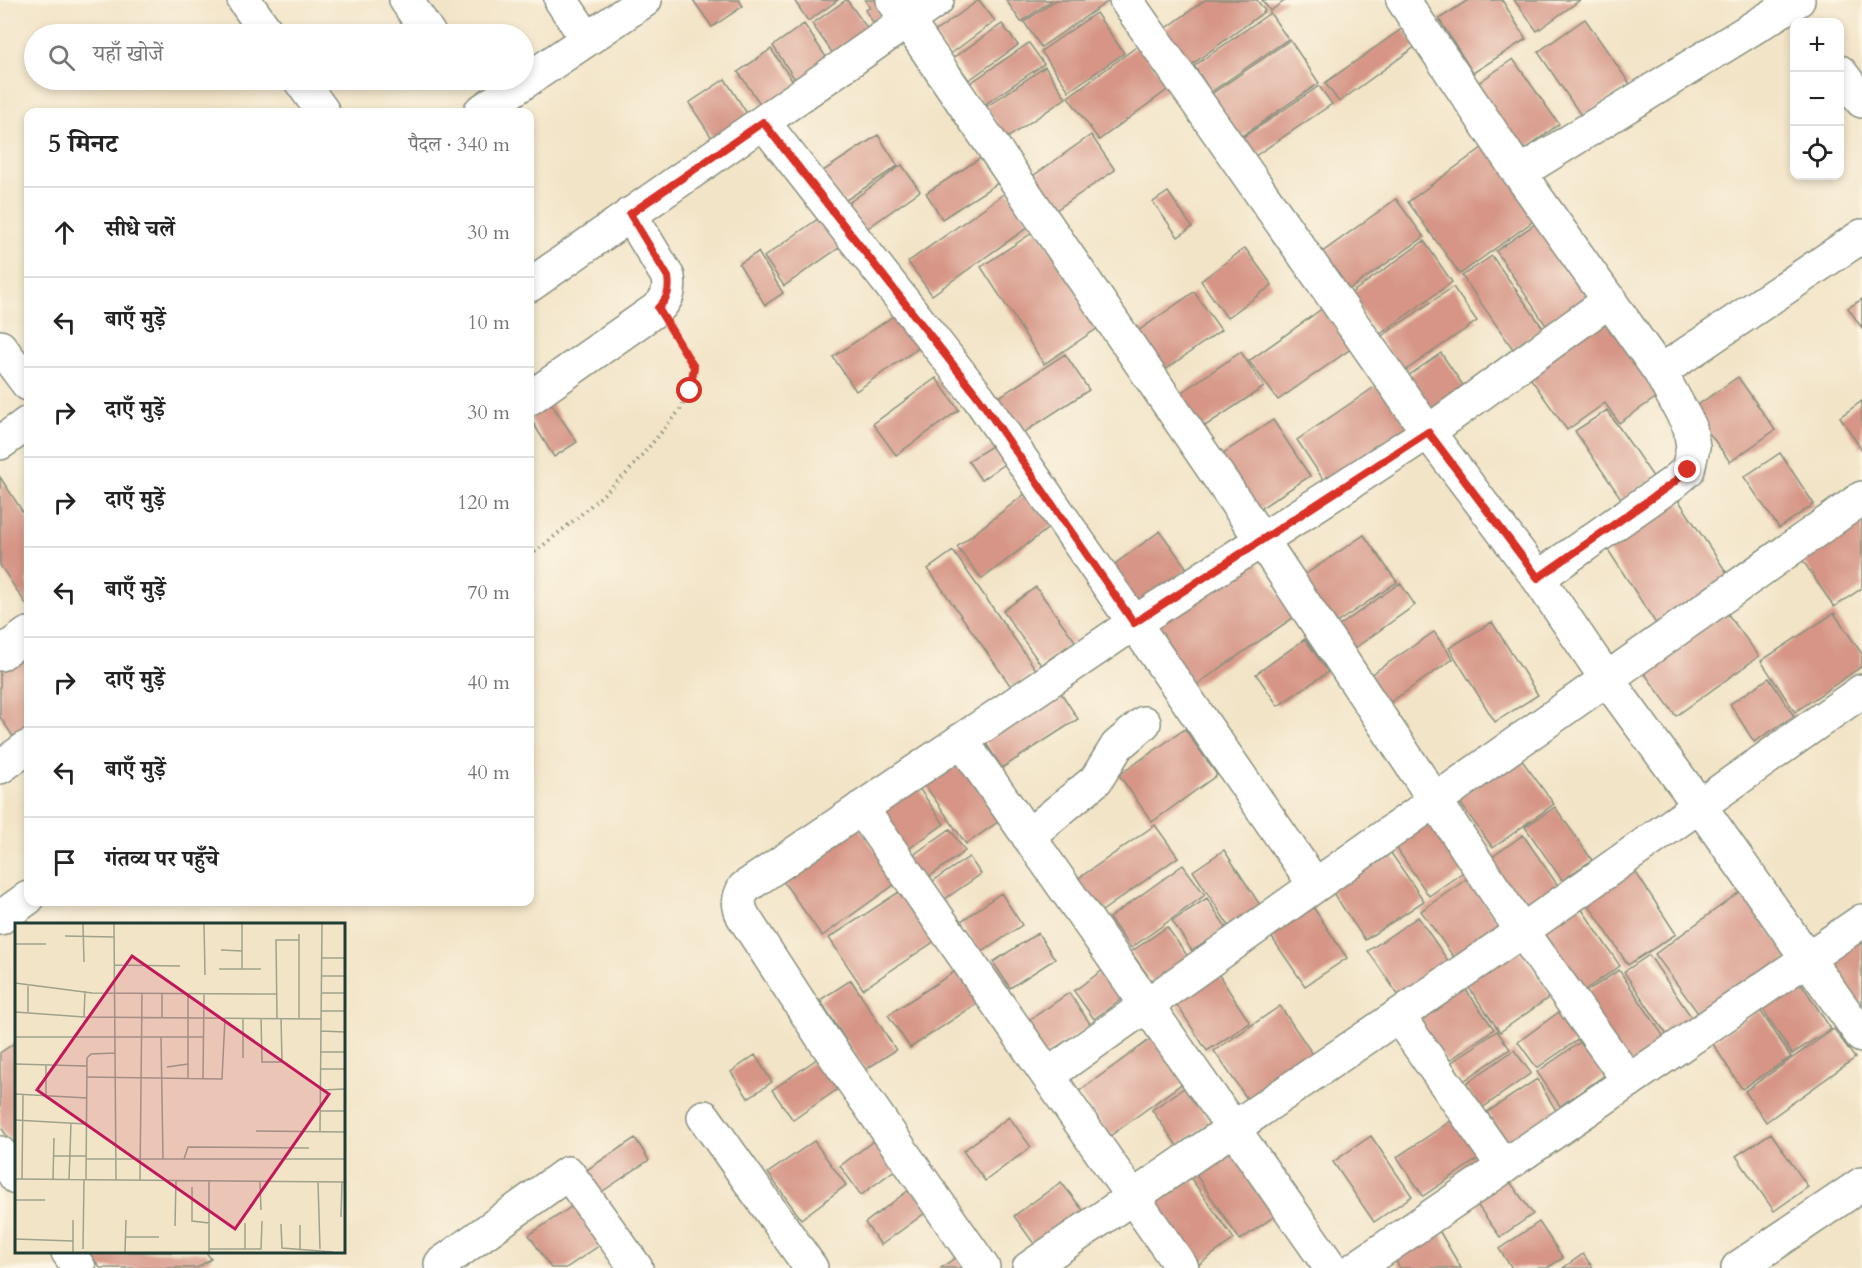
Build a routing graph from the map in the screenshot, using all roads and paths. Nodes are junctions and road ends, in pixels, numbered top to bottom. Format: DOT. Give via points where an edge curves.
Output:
graph roads {
  1 [pos="244,0"];
  2 [pos="406,0"];
  3 [pos="561,0"];
  4 [pos="645,0"];
  5 [pos="937,0"];
  6 [pos="1126,0"];
  7 [pos="1406,1"];
  8 [pos="900,10"];
  9 [pos="1795,10"];
  10 [pos="261,24"];
  11 [pos="422,24"];
  12 [pos="587,39"];
  13 [pos="534,75"];
  14 [pos="1844,78"];
  15 [pos="307,90"];
  16 [pos="512,90"];
  17 [pos="1862,101"];
  18 [pos="320,108"];
  19 [pos="486,108"];
  20 [pos="763,122"];
  21 [pos="1519,173"];
  22 [pos="630,214"];
  23 [pos="1862,236"];
  24 [pos="534,282"];
  25 [pos="1610,300"];
  26 [pos="658,308"];
  27 [pos="0,347"];
  28 [pos="1660,372"];
  29 [pos="24,379"];
  30 [pos="534,395"];
  31 [pos="24,426"];
  32 [pos="1428,432"];
  33 [pos="0,443"];
  34 [pos="1862,498"];
  35 [pos="1261,539"];
  36 [pos="534,553"];
  37 [pos="1538,578"];
  38 [pos="1134,623"];
  39 [pos="24,637"];
  40 [pos="0,654"];
  41 [pos="1606,678"];
  42 [pos="1862,691"];
  43 [pos="1144,723"];
  44 [pos="961,740"];
  45 [pos="24,750"];
  46 [pos="0,767"];
  47 [pos="1434,801"];
  48 [pos="1699,805"];
  49 [pos="861,808"];
  50 [pos="1028,836"];
  51 [pos="1314,885"];
  52 [pos="24,901"];
  53 [pos="0,918"];
  54 [pos="1862,921"];
  55 [pos="1522,931"];
  56 [pos="1808,959"];
  57 [pos="1147,1005"];
  58 [pos="1398,1016"];
  59 [pos="1862,1036"];
  60 [pos="1048,1075"];
  61 [pos="1629,1081"];
  62 [pos="704,1117"];
  63 [pos="1233,1128"];
  64 [pos="0,1153"];
  65 [pos="1504,1167"];
  66 [pos="15,1176"];
  67 [pos="1862,1184"];
  68 [pos="1133,1197"];
  69 [pos="444,1268"];
  70 [pos="636,1268"];
  71 [pos="811,1268"];
  72 [pos="983,1268"];
  73 [pos="1029,1268"];
  74 [pos="1182,1268"];
  75 [pos="1331,1268"];
  76 [pos="1356,1268"];
  77 [pos="1738,1268"];
  1 -- 10 [label="street"];
  2 -- 11 [label="street"];
  3 -- 12 [label="street"];
  4 -- 12 [label="street"];
  5 -- 8 [label="street"];
  6 -- 32 [label="street"];
  7 -- 21 [label="street"];
  8 -- 20 [label="street"];
  8 -- 35 [label="street"];
  9 -- 21 [label="street"];
  12 -- 13 [label="street"];
  14 -- 17 [label="street"];
  15 -- 18 [label="street"];
  16 -- 19 [label="street"];
  20 -- 22 [label="street"];
  20 -- 38 [label="street" via="979,398"];
  21 -- 25 [label="street"];
  22 -- 24 [label="street"];
  22 -- 26 [label="street" via="668,277 670,288"];
  23 -- 28 [label="street"];
  25 -- 28 [label="street"];
  25 -- 32 [label="street"];
  26 -- 30 [label="street"];
  26 -- 36 [label="path" via="694,367 690,391 680,410 627,472"];
  27 -- 29 [label="street"];
  28 -- 37 [label="street" via="1690,427 1693,447 1688,470"];
  31 -- 33 [label="street"];
  32 -- 35 [label="street"];
  32 -- 37 [label="street"];
  34 -- 41 [label="street"];
  35 -- 38 [label="street"];
  35 -- 47 [label="street"];
  37 -- 41 [label="street"];
  38 -- 44 [label="street"];
  38 -- 51 [label="street"];
  39 -- 40 [label="street"];
  41 -- 47 [label="street"];
  41 -- 48 [label="street"];
  42 -- 48 [label="street"];
  43 -- 50 [label="street" via="1117,746 1096,780"];
  44 -- 49 [label="street"];
  44 -- 50 [label="street"];
  45 -- 46 [label="street"];
  47 -- 51 [label="street"];
  47 -- 55 [label="street"];
  48 -- 55 [label="street"];
  48 -- 56 [label="street"];
  49 -- 60 [label="street"];
  49 -- 72 [label="street" via="744,888 738,906 822,1037"];
  50 -- 57 [label="street"];
  51 -- 57 [label="street"];
  52 -- 53 [label="street"];
  54 -- 56 [label="street"];
  55 -- 58 [label="street"];
  55 -- 61 [label="street"];
  56 -- 59 [label="street"];
  56 -- 61 [label="street"];
  57 -- 60 [label="street"];
  57 -- 63 [label="street"];
  58 -- 63 [label="street"];
  58 -- 65 [label="street"];
  60 -- 68 [label="street"];
  61 -- 65 [label="street"];
  62 -- 71 [label="street"];
  63 -- 68 [label="street"];
  63 -- 75 [label="street"];
  64 -- 66 [label="street"];
  65 -- 76 [label="street"];
  67 -- 77 [label="street"];
  68 -- 73 [label="street"];
  68 -- 74 [label="street"];
  69 -- 70 [label="street" via="441,1264 568,1173"];
}
